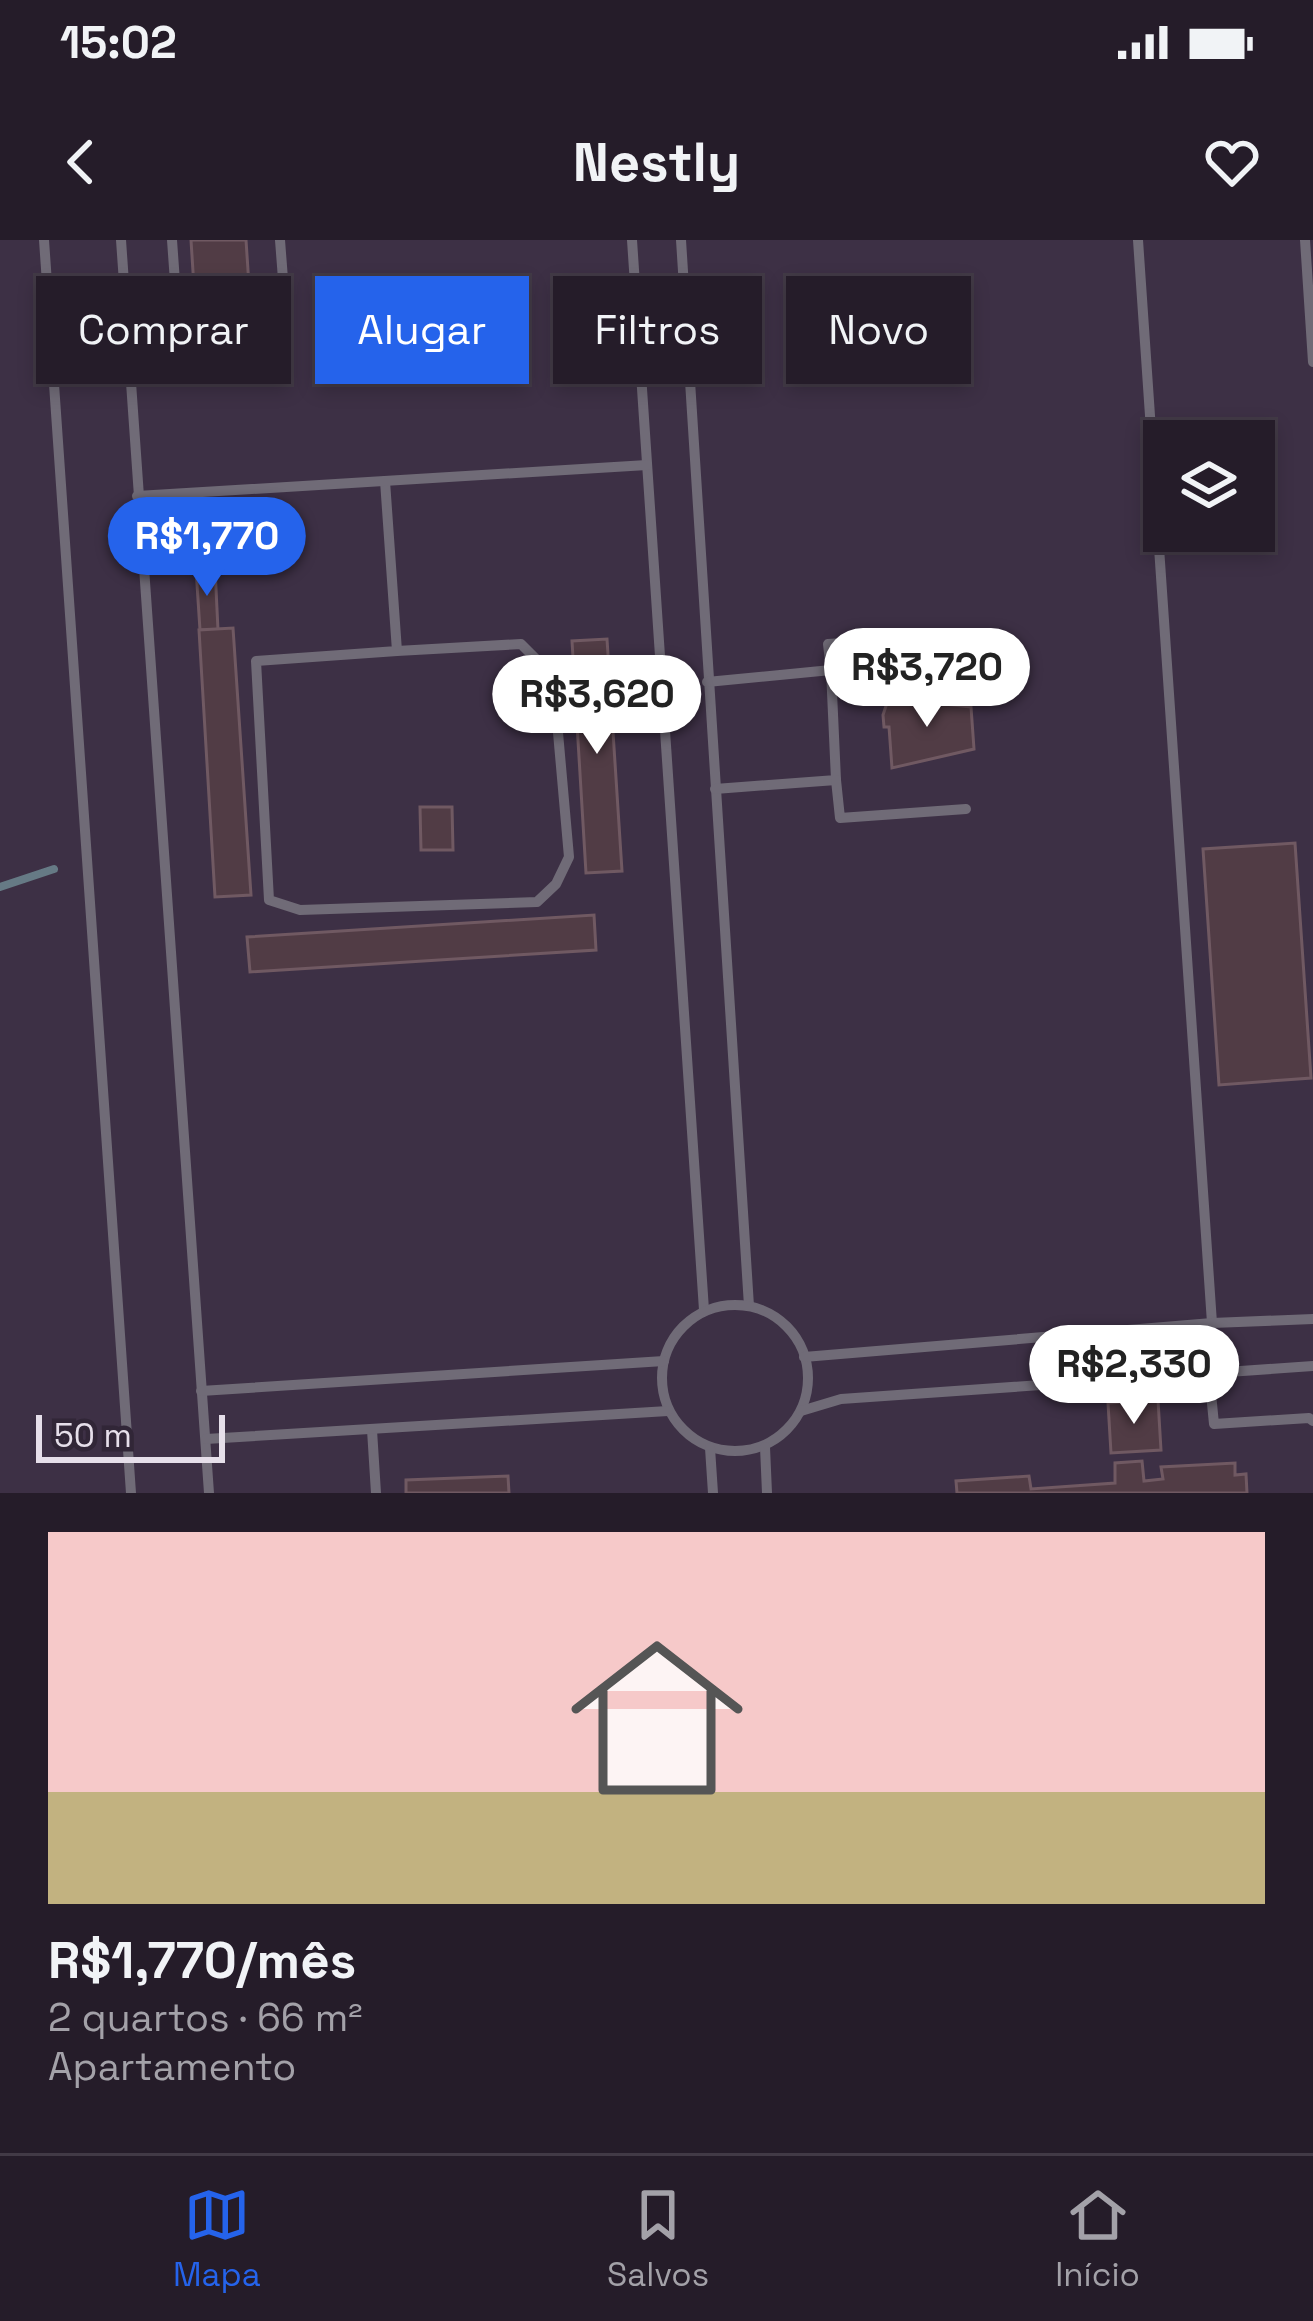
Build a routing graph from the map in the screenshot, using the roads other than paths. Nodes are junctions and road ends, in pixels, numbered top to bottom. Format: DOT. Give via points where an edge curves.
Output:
graph roads {
  1 [pos="44,240"];
  2 [pos="121,240"];
  3 [pos="172,240"];
  4 [pos="280,240"];
  5 [pos="632,240"];
  6 [pos="682,240"];
  7 [pos="1138,240"];
  8 [pos="1305,240"];
  9 [pos="123,276"];
  10 [pos="175,276"];
  11 [pos="282,276"];
  12 [pos="1313,362"];
  13 [pos="130,384"];
  14 [pos="647,465"];
  15 [pos="385,481"];
  16 [pos="137,496"];
  17 [pos="957,635"];
  18 [pos="397,651"];
  19 [pos="831,670"];
  20 [pos="707,682"];
  21 [pos="836,780"];
  22 [pos="715,789"];
  23 [pos="966,809"];
  24 [pos="749,1306"];
  25 [pos="704,1310"];
  26 [pos="1313,1319"];
  27 [pos="1212,1323"];
  28 [pos="804,1357"];
  29 [pos="664,1361"];
  30 [pos="1313,1366"];
  31 [pos="1209,1373"];
  32 [pos="201,1391"];
  33 [pos="668,1411"];
  34 [pos="801,1411"];
  35 [pos="1313,1421"];
  36 [pos="372,1430"];
  37 [pos="206,1438"];
  38 [pos="765,1447"];
  39 [pos="710,1448"];
  40 [pos="131,1493"];
  41 [pos="209,1493"];
  42 [pos="376,1493"];
  43 [pos="713,1493"];
  44 [pos="767,1493"];
  1 -- 40 [label="lane"];
  2 -- 9 [label="lane"];
  3 -- 10 [label="lane"];
  4 -- 11 [label="lane"];
  5 -- 14 [label="lane"];
  6 -- 20 [label="lane"];
  7 -- 27 [label="lane"];
  8 -- 12 [label="lane"];
  13 -- 16 [label="lane"];
  14 -- 15 [label="lane"];
  14 -- 25 [label="lane"];
  15 -- 16 [label="lane"];
  15 -- 18 [label="lane"];
  16 -- 32 [label="lane"];
  17 -- 19 [label="lane" via="828,644"];
  18 -- 18 [label="lane" via="256,661 269,900 300,910 537,902 569,857 554,676 521,644"];
  19 -- 20 [label="lane"];
  19 -- 21 [label="lane"];
  20 -- 22 [label="lane"];
  21 -- 22 [label="lane"];
  21 -- 23 [label="lane" via="840,818"];
  22 -- 24 [label="lane"];
  24 -- 25 [label="lane"];
  24 -- 28 [label="lane" via="781,1320"];
  25 -- 29 [label="lane" via="683,1325"];
  26 -- 27 [label="lane"];
  27 -- 28 [label="lane"];
  28 -- 34 [label="lane"];
  29 -- 32 [label="lane"];
  29 -- 33 [label="lane"];
  30 -- 31 [label="lane"];
  31 -- 34 [label="lane" via="841,1399"];
  31 -- 35 [label="lane" via="1214,1424"];
  32 -- 37 [label="lane"];
  33 -- 36 [label="lane"];
  33 -- 39 [label="lane"];
  34 -- 38 [label="lane"];
  36 -- 37 [label="lane"];
  36 -- 42 [label="lane"];
  37 -- 41 [label="lane"];
  38 -- 39 [label="lane"];
  38 -- 44 [label="lane"];
  39 -- 43 [label="lane"];
}
